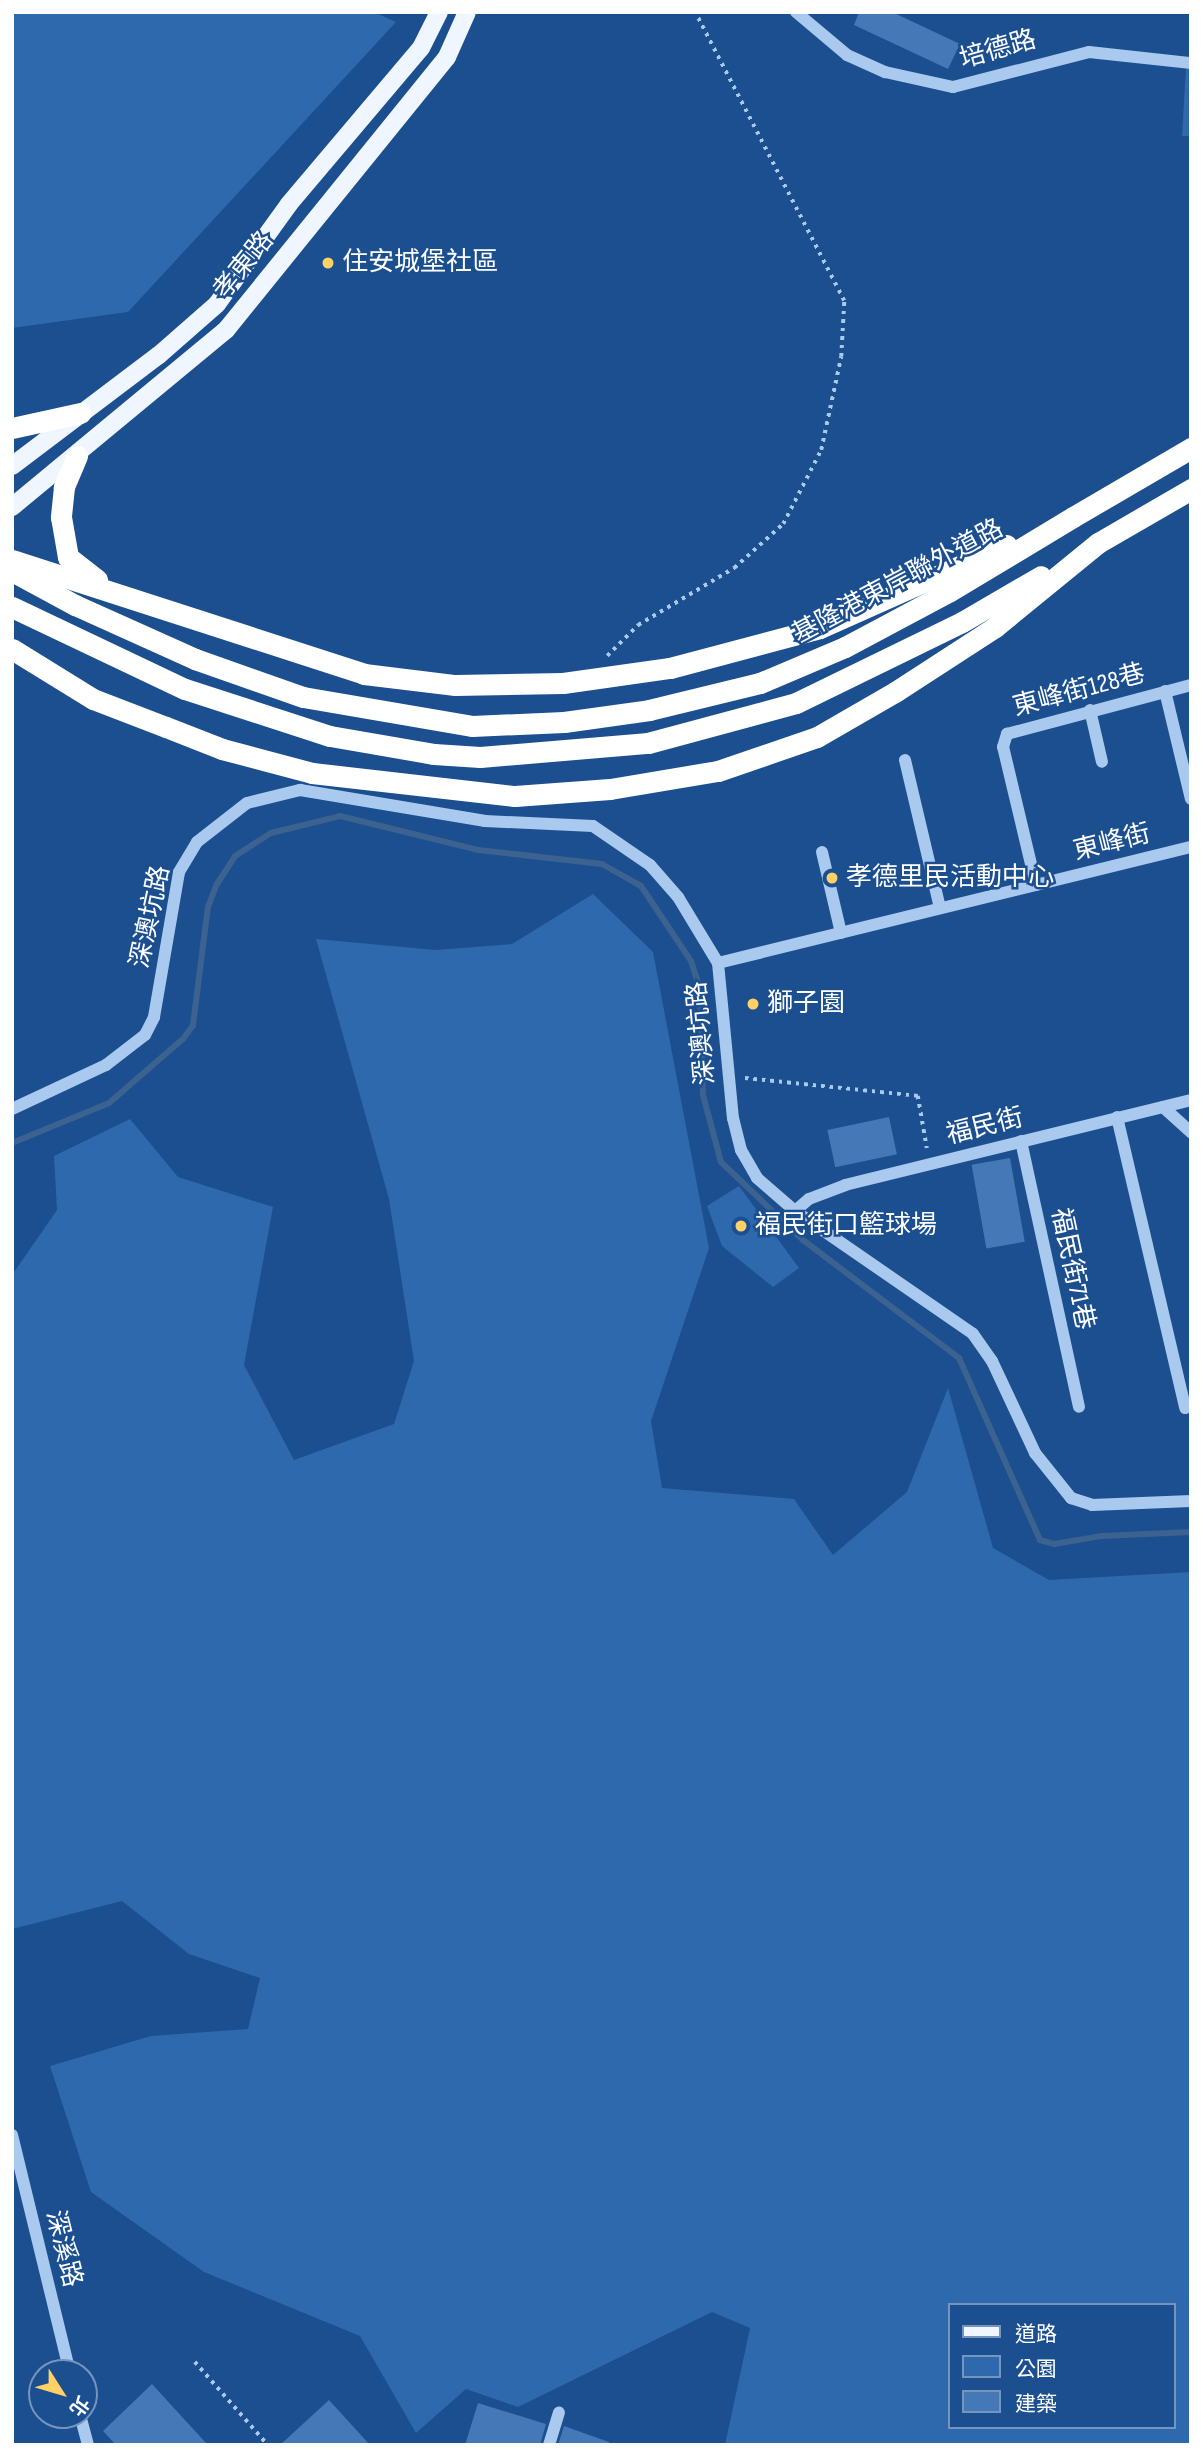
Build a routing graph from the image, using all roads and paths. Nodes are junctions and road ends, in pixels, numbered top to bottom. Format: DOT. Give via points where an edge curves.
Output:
graph roads {
  1 [pos="439,12"];
  2 [pos="467,12"];
  3 [pos="695,12"];
  4 [pos="796,12"];
  5 [pos="1191,63"];
  6 [pos="80,412"];
  7 [pos="12,428"];
  8 [pos="1191,449"];
  9 [pos="77,456"];
  10 [pos="12,466"];
  11 [pos="1191,489"];
  12 [pos="12,507"];
  13 [pos="1073,517"];
  14 [pos="1098,543"];
  15 [pos="12,560"];
  16 [pos="12,571"];
  17 [pos="153,604"];
  18 [pos="12,607"];
  19 [pos="12,649"];
  20 [pos="12,661"];
  21 [pos="599,664"];
  22 [pos="1191,685"];
  23 [pos="1165,691"];
  24 [pos="93,699"];
  25 [pos="1090,710"];
  26 [pos="905,760"];
  27 [pos="1102,762"];
  28 [pos="1191,799"];
  29 [pos="1191,847"];
  30 [pos="822,852"];
  31 [pos="1036,885"];
  32 [pos="940,908"];
  33 [pos="841,933"];
  34 [pos="718,963"];
  35 [pos="729,1077"];
  36 [pos="1191,1100"];
  37 [pos="1163,1107"];
  38 [pos="12,1109"];
  39 [pos="1117,1117"];
  40 [pos="1191,1132"];
  41 [pos="1021,1141"];
  42 [pos="928,1164"];
  43 [pos="795,1211"];
  44 [pos="1079,1407"];
  45 [pos="1185,1408"];
  46 [pos="1191,1501"];
  47 [pos="12,2135"];
  48 [pos="67,2359"];
  49 [pos="195,2362"];
  50 [pos="559,2412"];
  51 [pos="268,2445"];
  52 [pos="550,2445"];
  1 -- 6 [label="main road, 孝東路" via="421,48 289,204 217,304 159,355"];
  2 -- 9 [label="main road, 孝東路" via="447,57 226,330"];
  3 -- 21 [label="path" via="844,301 841,357 821,450 783,524 734,568 638,625"];
  4 -- 5 [label="street, 培德路" via="847,55 885,72 953,87 1089,52"];
  6 -- 7 [label="highway"];
  6 -- 10 [label="main road, 孝東路"];
  8 -- 13 [label="highway, 基隆港東岸聯外道路"];
  9 -- 12 [label="main road, 孝東路"];
  9 -- 17 [label="highway" via="64,487 61,517 68,557 107,586"];
  11 -- 14 [label="highway"];
  13 -- 16 [label="highway, 基隆港東岸聯外道路, bridge" via="845,647 761,682 649,710 564,722 472,726 303,697 195,659"];
  13 -- 17 [label="highway, bridge" via="820,628 670,668 563,683 468,685 364,674"];
  14 -- 18 [label="highway, bridge" via="962,622 796,703 648,743 480,757 330,736 185,689"];
  14 -- 24 [label="highway, bridge" via="995,627 817,737 718,771 610,789 515,796 312,773 222,749"];
  15 -- 17 [label="highway"];
  19 -- 24 [label="highway"];
  20 -- 24 [label="highway"];
  22 -- 23 [label="street, 東峰街128巷"];
  23 -- 25 [label="street, 東峰街128巷"];
  23 -- 28 [label="street"];
  25 -- 27 [label="street"];
  25 -- 31 [label="street, 東峰街128巷" via="1007,734 1003,747"];
  26 -- 32 [label="street"];
  29 -- 31 [label="street, 東峰街"];
  30 -- 33 [label="street"];
  31 -- 32 [label="street, 東峰街"];
  32 -- 33 [label="street, 東峰街"];
  33 -- 34 [label="street, 東峰街"];
  34 -- 35 [label="street, 深澳坑路"];
  34 -- 38 [label="street, 深澳坑路" via="678,897 650,865 593,826 485,821 329,793 275,793 223,819 197,842 178,872 154,1017 145,1035 106,1065"];
  35 -- 42 [label="path" via="918,1096"];
  35 -- 43 [label="street, 深澳坑路" via="741,1150 757,1178"];
  36 -- 37 [label="street, 福民街"];
  37 -- 39 [label="street, 福民街"];
  37 -- 40 [label="street"];
  39 -- 41 [label="street, 福民街"];
  39 -- 45 [label="street"];
  41 -- 42 [label="street, 福民街"];
  41 -- 44 [label="street, 福民街71巷"];
  42 -- 43 [label="street, 福民街" via="845,1185 809,1199"];
  43 -- 46 [label="street, 深澳坑路" via="973,1334 992,1361 1035,1452 1071,1498 1092,1505"];
  47 -- 48 [label="street, 深溪路"];
  49 -- 51 [label="path"];
  50 -- 52 [label="street"];
}
